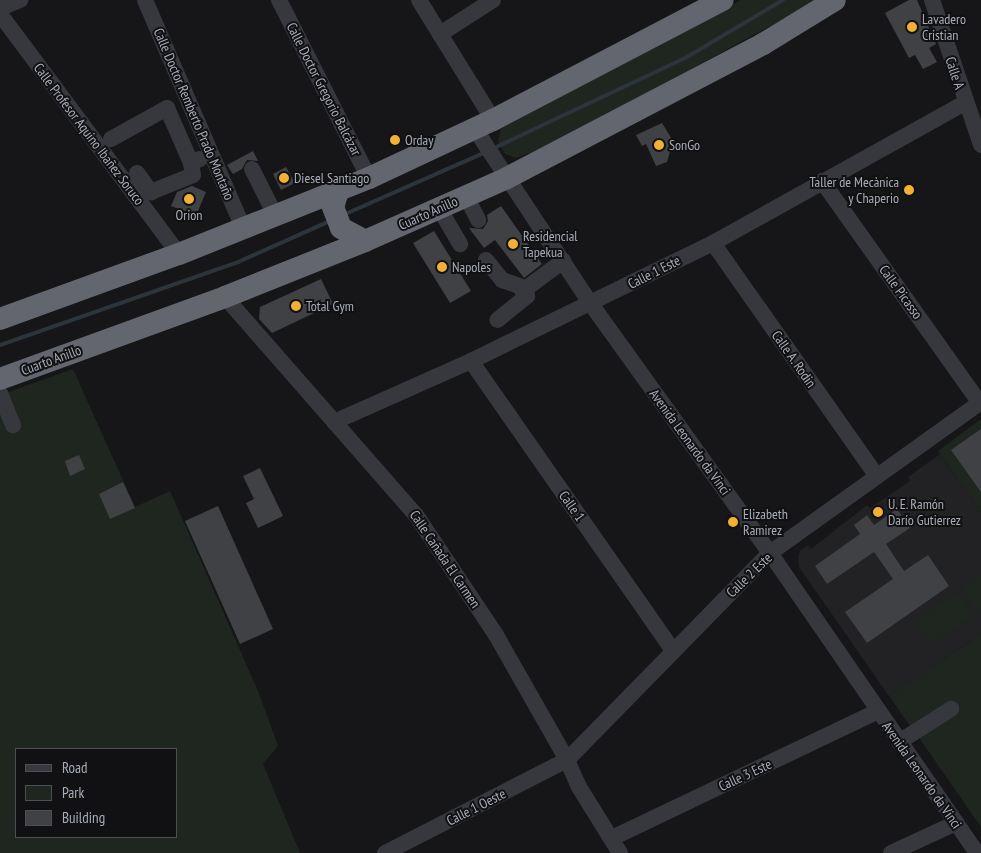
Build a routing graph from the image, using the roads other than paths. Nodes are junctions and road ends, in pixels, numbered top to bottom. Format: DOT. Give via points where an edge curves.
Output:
graph roads {
  1 [pos="20,0"];
  2 [pos="146,0"];
  3 [pos="279,0"];
  4 [pos="419,0"];
  5 [pos="492,0"];
  6 [pos="835,0"];
  7 [pos="932,0"];
  8 [pos="710,3"];
  9 [pos="0,8"];
  10 [pos="0,14"];
  11 [pos="440,34"];
  12 [pos="965,103"];
  13 [pos="483,131"];
  14 [pos="111,139"];
  15 [pos="981,145"];
  16 [pos="211,154"];
  17 [pos="191,163"];
  18 [pos="252,169"];
  19 [pos="501,171"];
  20 [pos="369,178"];
  21 [pos="137,181"];
  22 [pos="822,181"];
  23 [pos="338,191"];
  24 [pos="466,196"];
  25 [pos="306,203"];
  26 [pos="439,208"];
  27 [pos="275,215"];
  28 [pos="478,220"];
  29 [pos="335,223"];
  30 [pos="243,228"];
  31 [pos="365,241"];
  32 [pos="713,243"];
  33 [pos="460,244"];
  34 [pos="336,253"];
  35 [pos="179,254"];
  36 [pos="486,260"];
  37 [pos="563,261"];
  38 [pos="524,290"];
  39 [pos="225,297"];
  40 [pos="591,304"];
  41 [pos="0,319"];
  42 [pos="497,320"];
  43 [pos="471,361"];
  44 [pos="0,379"];
  45 [pos="0,393"];
  46 [pos="981,402"];
  47 [pos="334,422"];
  48 [pos="13,426"];
  49 [pos="876,475"];
  50 [pos="770,553"];
  51 [pos="673,651"];
  52 [pos="951,709"];
  53 [pos="878,711"];
  54 [pos="899,742"];
  55 [pos="567,760"];
  56 [pos="956,823"];
  57 [pos="612,838"];
  58 [pos="385,853"];
  59 [pos="620,853"];
  60 [pos="891,853"];
  61 [pos="977,853"];
  1 -- 9 [label="street"];
  2 -- 16 [label="street, Calle Doctor Remberto Prado Montaño"];
  3 -- 20 [label="street, Calle Doctor Gregorio Balcázar"];
  4 -- 11 [label="street, Avenida Leonardo da Vinci"];
  5 -- 11 [label="street"];
  6 -- 19 [label="highway, Cuarto Anillo" via="763,44"];
  7 -- 12 [label="street, Calle A"];
  8 -- 13 [label="highway"];
  10 -- 21 [label="street, Calle Profesor Aquino Ibañez Soruco"];
  11 -- 13 [label="street, Avenida Leonardo da Vinci"];
  12 -- 15 [label="street, Calle A"];
  12 -- 22 [label="street, Calle 1 Este"];
  13 -- 19 [label="street, Avenida Leonardo da Vinci"];
  13 -- 20 [label="highway"];
  14 -- 17 [label="street" via="167,108"];
  16 -- 17 [label="street"];
  16 -- 30 [label="street, Calle Doctor Remberto Prado Montaño"];
  17 -- 21 [label="street" via="193,175 150,192"];
  18 -- 27 [label="street"];
  19 -- 24 [label="highway, Cuarto Anillo"];
  19 -- 37 [label="street, Avenida Leonardo da Vinci"];
  20 -- 23 [label="highway"];
  21 -- 35 [label="street, Calle Profesor Aquino Ibañez Soruco"];
  22 -- 32 [label="street, Calle 1 Este"];
  22 -- 46 [label="street, Calle Picasso"];
  23 -- 25 [label="highway"];
  23 -- 29 [label="highway"];
  24 -- 26 [label="highway, Cuarto Anillo"];
  24 -- 28 [label="street"];
  25 -- 27 [label="highway"];
  25 -- 29 [label="highway" via="323,210"];
  26 -- 31 [label="highway, Cuarto Anillo"];
  26 -- 33 [label="street"];
  27 -- 30 [label="highway"];
  29 -- 31 [label="highway"];
  29 -- 34 [label="highway" via="338,237"];
  30 -- 35 [label="highway"];
  31 -- 34 [label="highway, Cuarto Anillo"];
  32 -- 40 [label="street, Calle 1 Este"];
  32 -- 49 [label="street, Calle A. Rodin"];
  34 -- 39 [label="highway, Cuarto Anillo"];
  35 -- 41 [label="highway"];
  36 -- 38 [label="street" via="502,280"];
  37 -- 38 [label="street"];
  37 -- 40 [label="street, Avenida Leonardo da Vinci"];
  38 -- 42 [label="street" via="526,297"];
  39 -- 44 [label="highway, Cuarto Anillo"];
  39 -- 47 [label="street, Calle Cañada El Carmen"];
  40 -- 43 [label="street, Calle 1 Este"];
  40 -- 50 [label="street, Avenida Leonardo da Vinci"];
  43 -- 47 [label="street, Calle 1 Este"];
  43 -- 51 [label="street, Calle 1"];
  45 -- 48 [label="street"];
  46 -- 49 [label="street, Calle 2 Este"];
  47 -- 55 [label="street, Calle Cañada El Carmen" via="416,515 496,635"];
  49 -- 50 [label="street, Calle 2 Este"];
  50 -- 51 [label="street, Calle 2 Este"];
  50 -- 53 [label="street, Avenida Leonardo da Vinci"];
  51 -- 55 [label="street, Calle 2 Este"];
  52 -- 54 [label="street"];
  53 -- 54 [label="street, Avenida Leonardo da Vinci"];
  53 -- 57 [label="street, Calle 3 Este"];
  54 -- 56 [label="street, Avenida Leonardo da Vinci"];
  55 -- 57 [label="street, Calle Cañada El Carmen" via="579,787"];
  55 -- 58 [label="street, Calle 1 Oeste"];
  56 -- 60 [label="street"];
  56 -- 61 [label="street, Avenida Leonardo da Vinci"];
  57 -- 59 [label="street, Calle Cañada El Carmen"];
}
